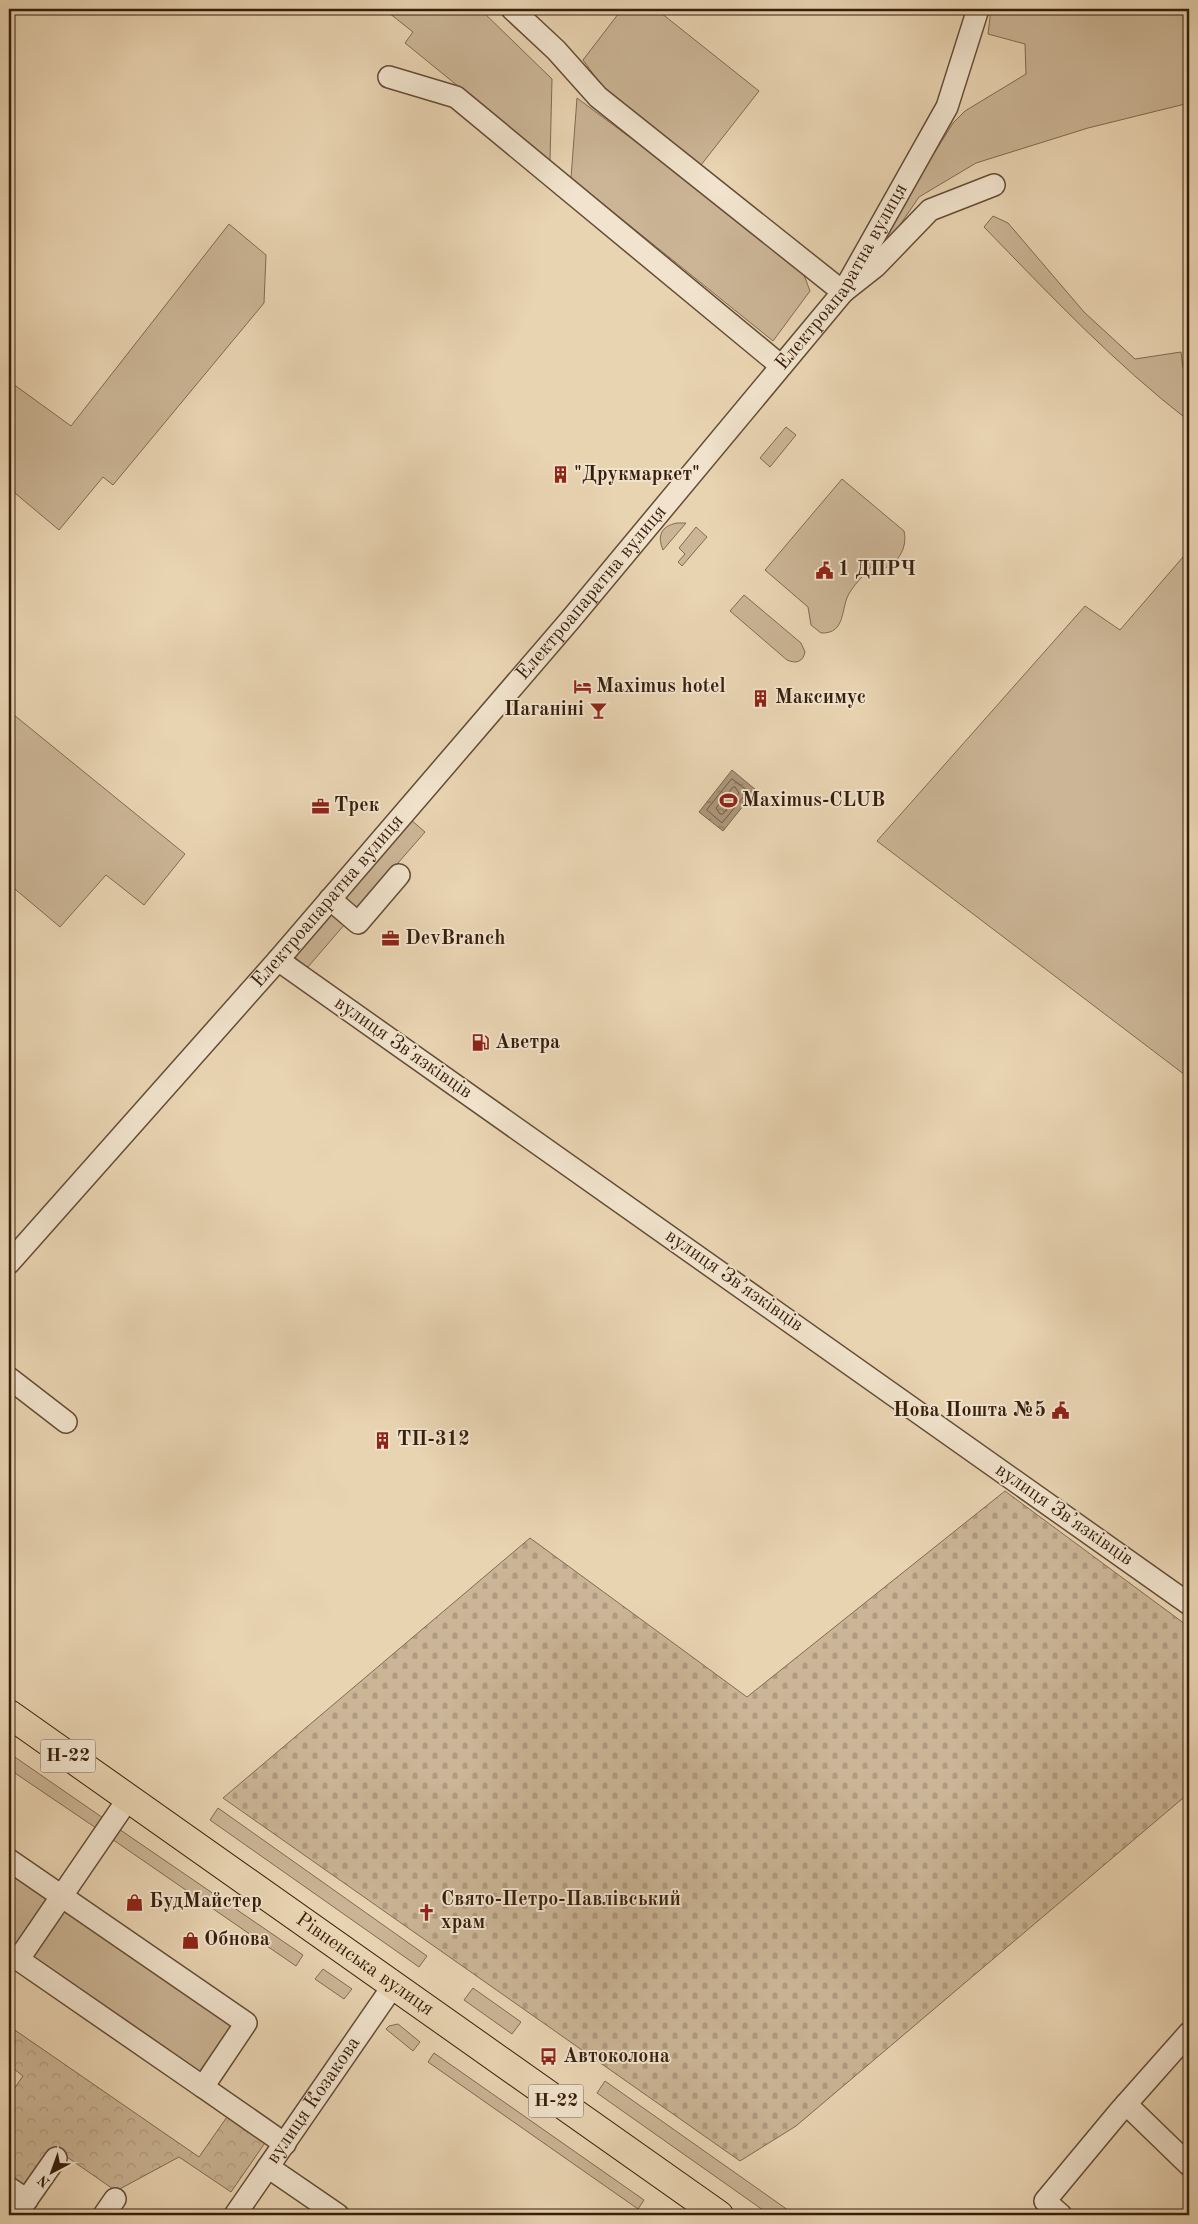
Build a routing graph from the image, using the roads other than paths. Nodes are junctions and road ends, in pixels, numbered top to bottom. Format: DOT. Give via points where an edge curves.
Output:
graph roads {
  1 [pos="512,9"];
  2 [pos="978,9"];
  3 [pos="389,77"];
  4 [pos="994,185"];
  5 [pos="843,292"];
  6 [pos="780,365"];
  7 [pos="399,875"];
  8 [pos="330,899"];
  9 [pos="278,960"];
  10 [pos="9,1263"];
  11 [pos="9,1378"];
  12 [pos="66,1422"];
  13 [pos="1189,1604"];
  14 [pos="9,1714"];
  15 [pos="128,1799"];
  16 [pos="9,1860"];
  17 [pos="61,1896"];
  18 [pos="13,1957"];
  19 [pos="393,1986"];
  20 [pos="1189,2033"];
  21 [pos="203,2087"];
  22 [pos="1126,2104"];
  23 [pos="285,2144"];
  24 [pos="56,2158"];
  25 [pos="1189,2165"];
  26 [pos="268,2168"];
  27 [pos="9,2188"];
  28 [pos="22,2208"];
  29 [pos="235,2215"];
  30 [pos="338,2215"];
  31 [pos="719,2215"];
  32 [pos="1062,2215"];
  1 -- 5 [label="street" via="556,50 598,97"];
  2 -- 5 [label="street, Електроапаратна вулиця" via="947,106"];
  3 -- 6 [label="street" via="456,97"];
  4 -- 5 [label="street" via="930,210 876,266"];
  5 -- 6 [label="street, Електроапаратна вулиця"];
  6 -- 8 [label="street, Електроапаратна вулиця" via="571,619"];
  7 -- 8 [label="street" via="358,923"];
  8 -- 9 [label="street, Електроапаратна вулиця"];
  9 -- 10 [label="street, Електроапаратна вулиця"];
  9 -- 13 [label="street, вулиця Звʼязківців"];
  11 -- 12 [label="street"];
  14 -- 15 [label="main road, Рівненська вулиця / Н-22"];
  15 -- 17 [label="street"];
  15 -- 19 [label="main road, Рівненська вулиця / Н-22"];
  16 -- 17 [label="street"];
  17 -- 18 [label="street"];
  17 -- 21 [label="street" via="246,2023"];
  18 -- 21 [label="street"];
  19 -- 23 [label="street, вулиця Козакова"];
  19 -- 31 [label="main road, Рівненська вулиця / Н-22"];
  20 -- 22 [label="street"];
  21 -- 23 [label="street"];
  22 -- 25 [label="street"];
  22 -- 32 [label="street" via="1045,2200"];
  23 -- 26 [label="street, вулиця Козакова"];
  24 -- 28 [label="street"];
  26 -- 29 [label="street, вулиця Козакова"];
  26 -- 30 [label="street"];
  27 -- 28 [label="street"];
}
